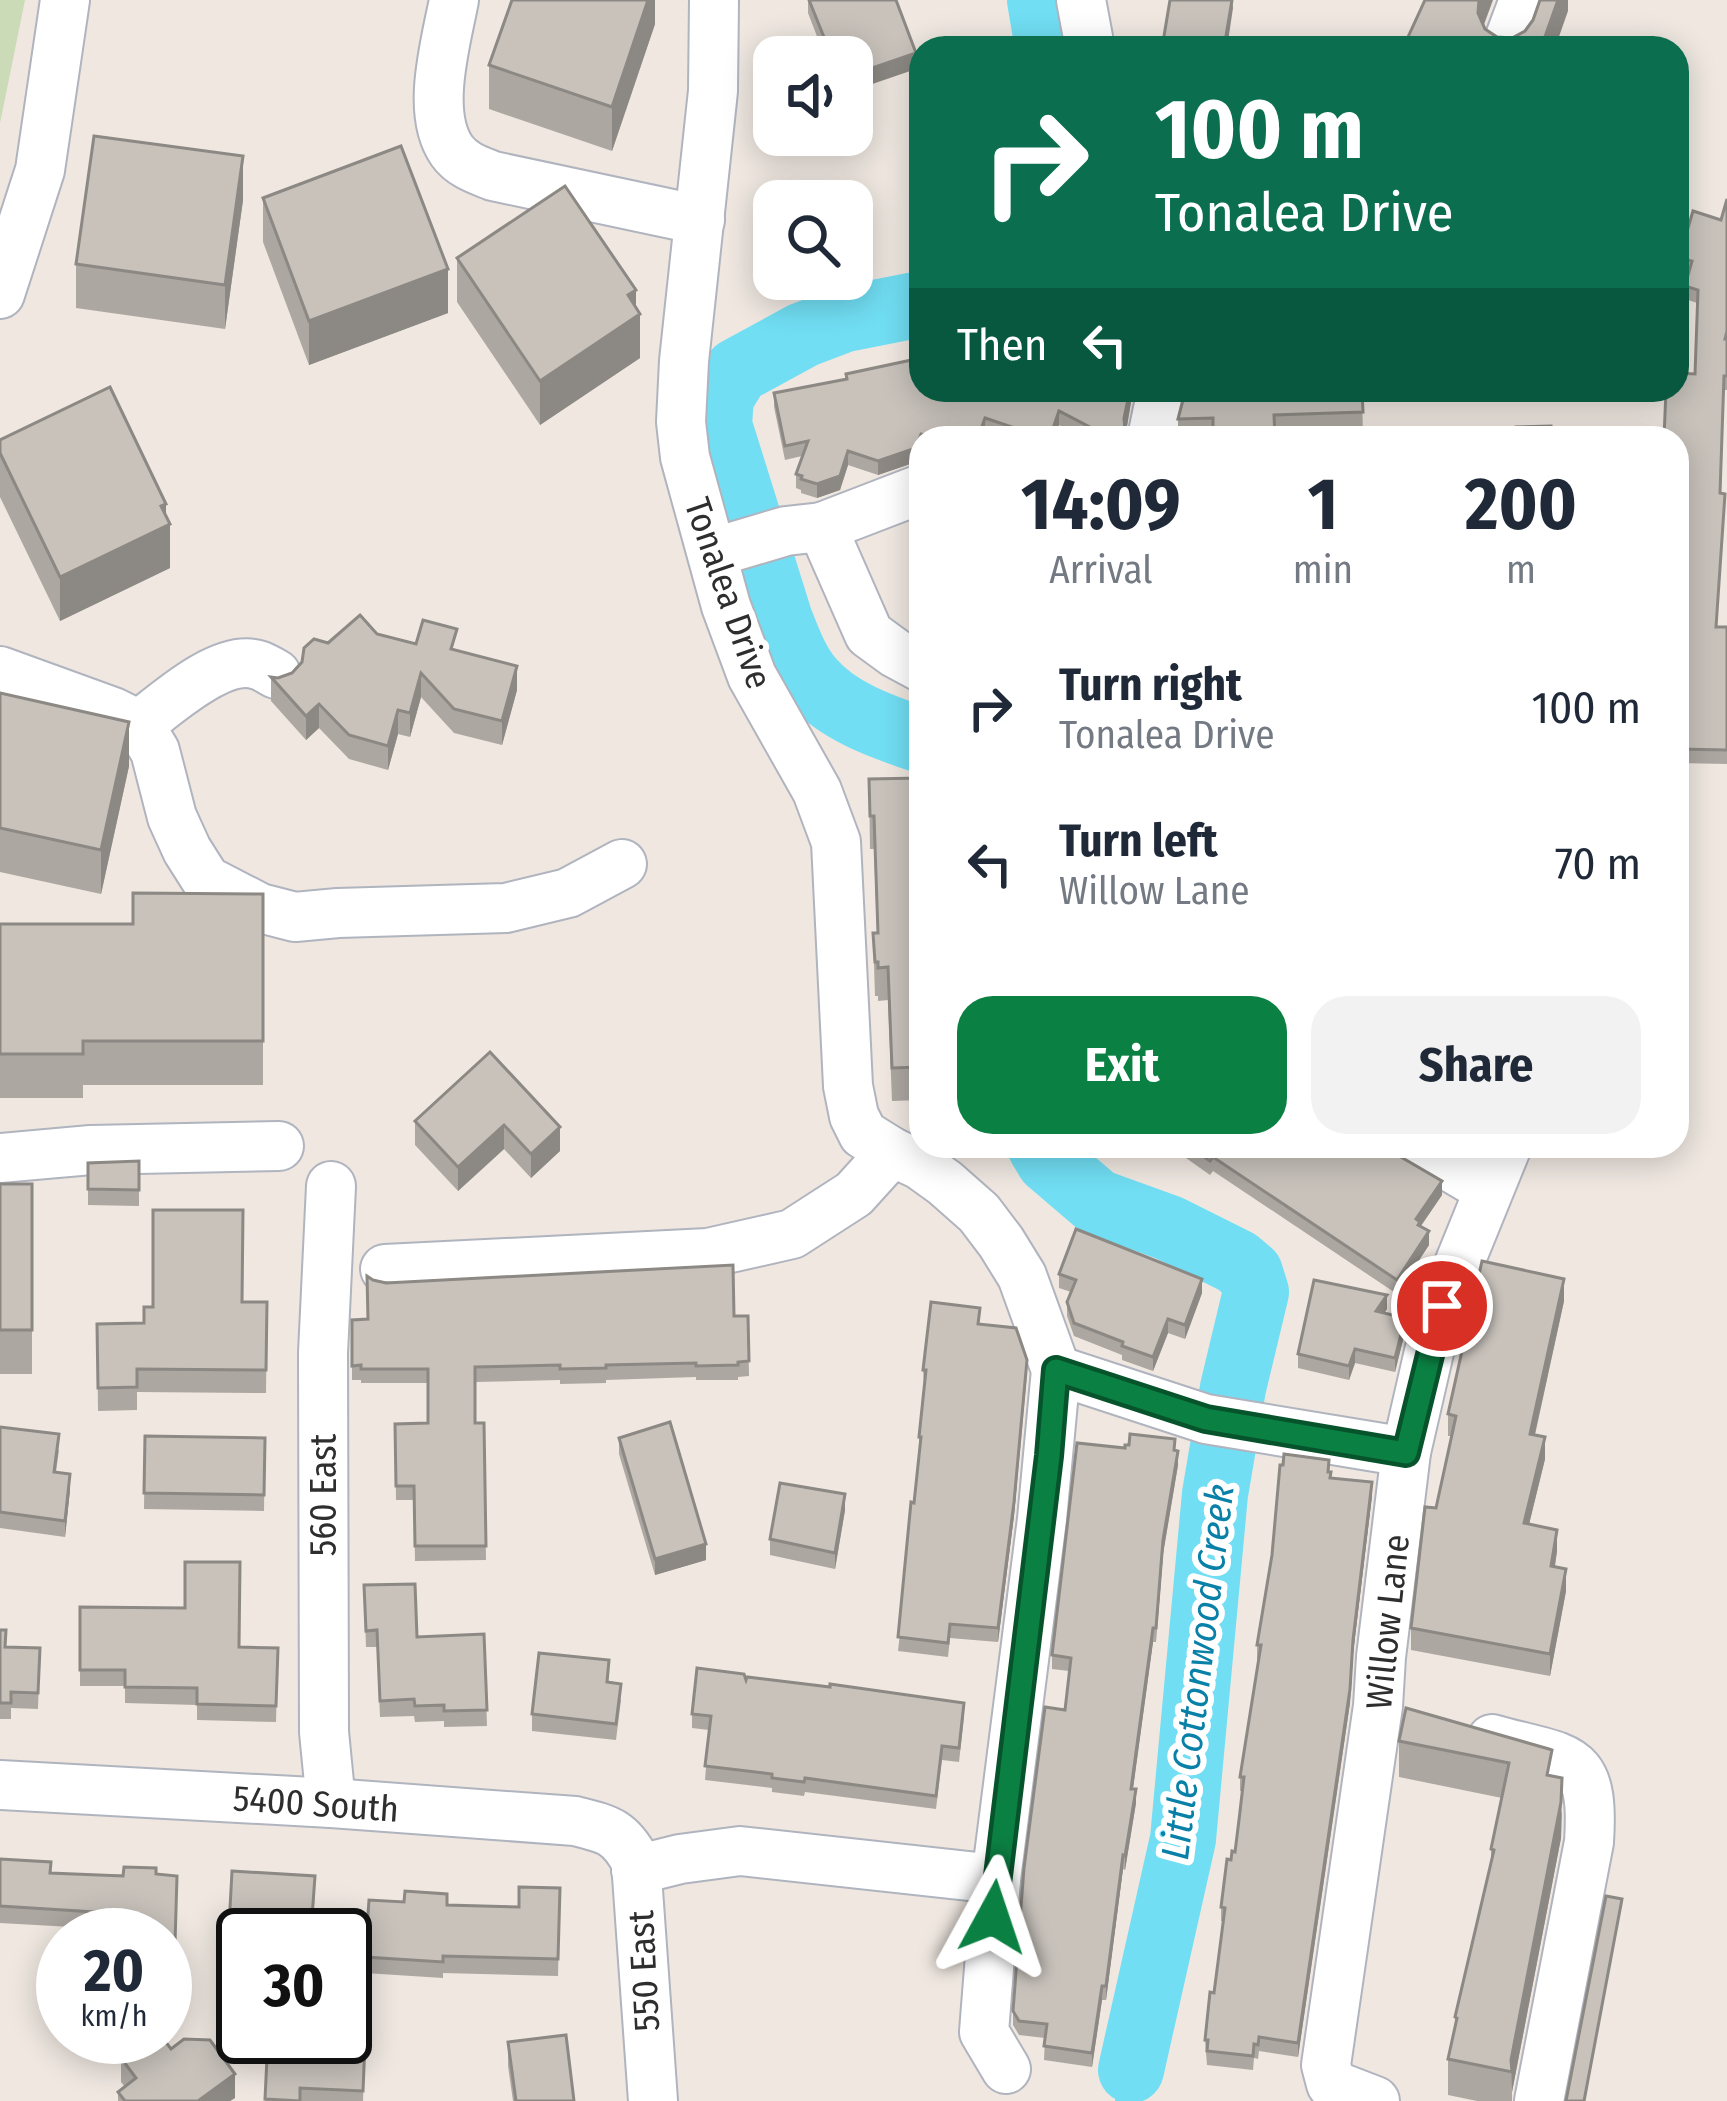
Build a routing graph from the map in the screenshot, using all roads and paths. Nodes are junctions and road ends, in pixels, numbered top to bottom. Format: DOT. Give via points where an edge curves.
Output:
graph roads {
  1 [pos="65,0"];
  2 [pos="454,0"];
  3 [pos="714,0"];
  4 [pos="1082,0"];
  5 [pos="1524,0"];
  6 [pos="1088,36"];
  7 [pos="1510,36"];
  8 [pos="700,220"];
  9 [pos="0,294"];
  10 [pos="909,493"];
  11 [pos="804,529"];
  12 [pos="724,549"];
  13 [pos="909,661"];
  14 [pos="0,670"];
  15 [pos="276,674"];
  16 [pos="139,725"];
  17 [pos="622,864"];
  18 [pos="279,1146"];
  19 [pos="892,1152"];
  20 [pos="0,1158"];
  21 [pos="1460,1158"];
  22 [pos="1498,1168"];
  23 [pos="331,1186"];
  24 [pos="385,1270"];
  25 [pos="1056,1370"];
  26 [pos="1406,1453"];
  27 [pos="1416,1717"];
  28 [pos="0,1785"];
  29 [pos="331,1803"];
  30 [pos="631,1857"];
  31 [pos="996,1879"];
  32 [pos="1006,2069"];
  33 [pos="653,2101"];
  34 [pos="1376,2101"];
  35 [pos="1539,2101"];
  1 -- 9 [label="street" via="40,170"];
  2 -- 8 [label="street" via="440,111 465,164"];
  3 -- 8 [label="street, Tonalea Drive"];
  4 -- 6 [label="street"];
  5 -- 7 [label="street"];
  8 -- 12 [label="street, Tonalea Drive" via="681,422 685,457"];
  10 -- 11 [label="street"];
  11 -- 12 [label="street"];
  11 -- 13 [label="street" via="869,634"];
  12 -- 19 [label="street, Tonalea Drive" via="726,606 752,676 817,791 836,842 848,1086 863,1134"];
  14 -- 16 [label="street"];
  15 -- 16 [label="street" via="254,663 230,666 191,684"];
  16 -- 17 [label="street" via="155,751 172,818 206,880 260,908 295,917 506,908 568,893"];
  18 -- 20 [label="street"];
  19 -- 24 [label="street" via="854,1194 792,1234 708,1252"];
  19 -- 25 [label="street, Tonalea Drive" via="945,1184 1001,1242"];
  21 -- 22 [label="street, Willow Lane"];
  22 -- 26 [label="street, Willow Lane" via="1442,1306"];
  23 -- 29 [label="street, 560 East" via="323,1375"];
  25 -- 26 [label="street" via="1227,1422"];
  25 -- 31 [label="street, Tonalea Drive"];
  26 -- 27 [label="street, Willow Lane" via="1381,1657"];
  27 -- 34 [label="street, Willow Lane" via="1326,2065 1331,2084"];
  27 -- 35 [label="street" via="1560,1758 1587,1781 1589,1842"];
  28 -- 29 [label="street, 5400 South"];
  29 -- 30 [label="street, 5400 South" via="575,1821 609,1829"];
  30 -- 31 [label="street" via="740,1851"];
  30 -- 33 [label="street, 550 East"];
  31 -- 32 [label="street, Tonalea Drive" via="984,2032"];
}
